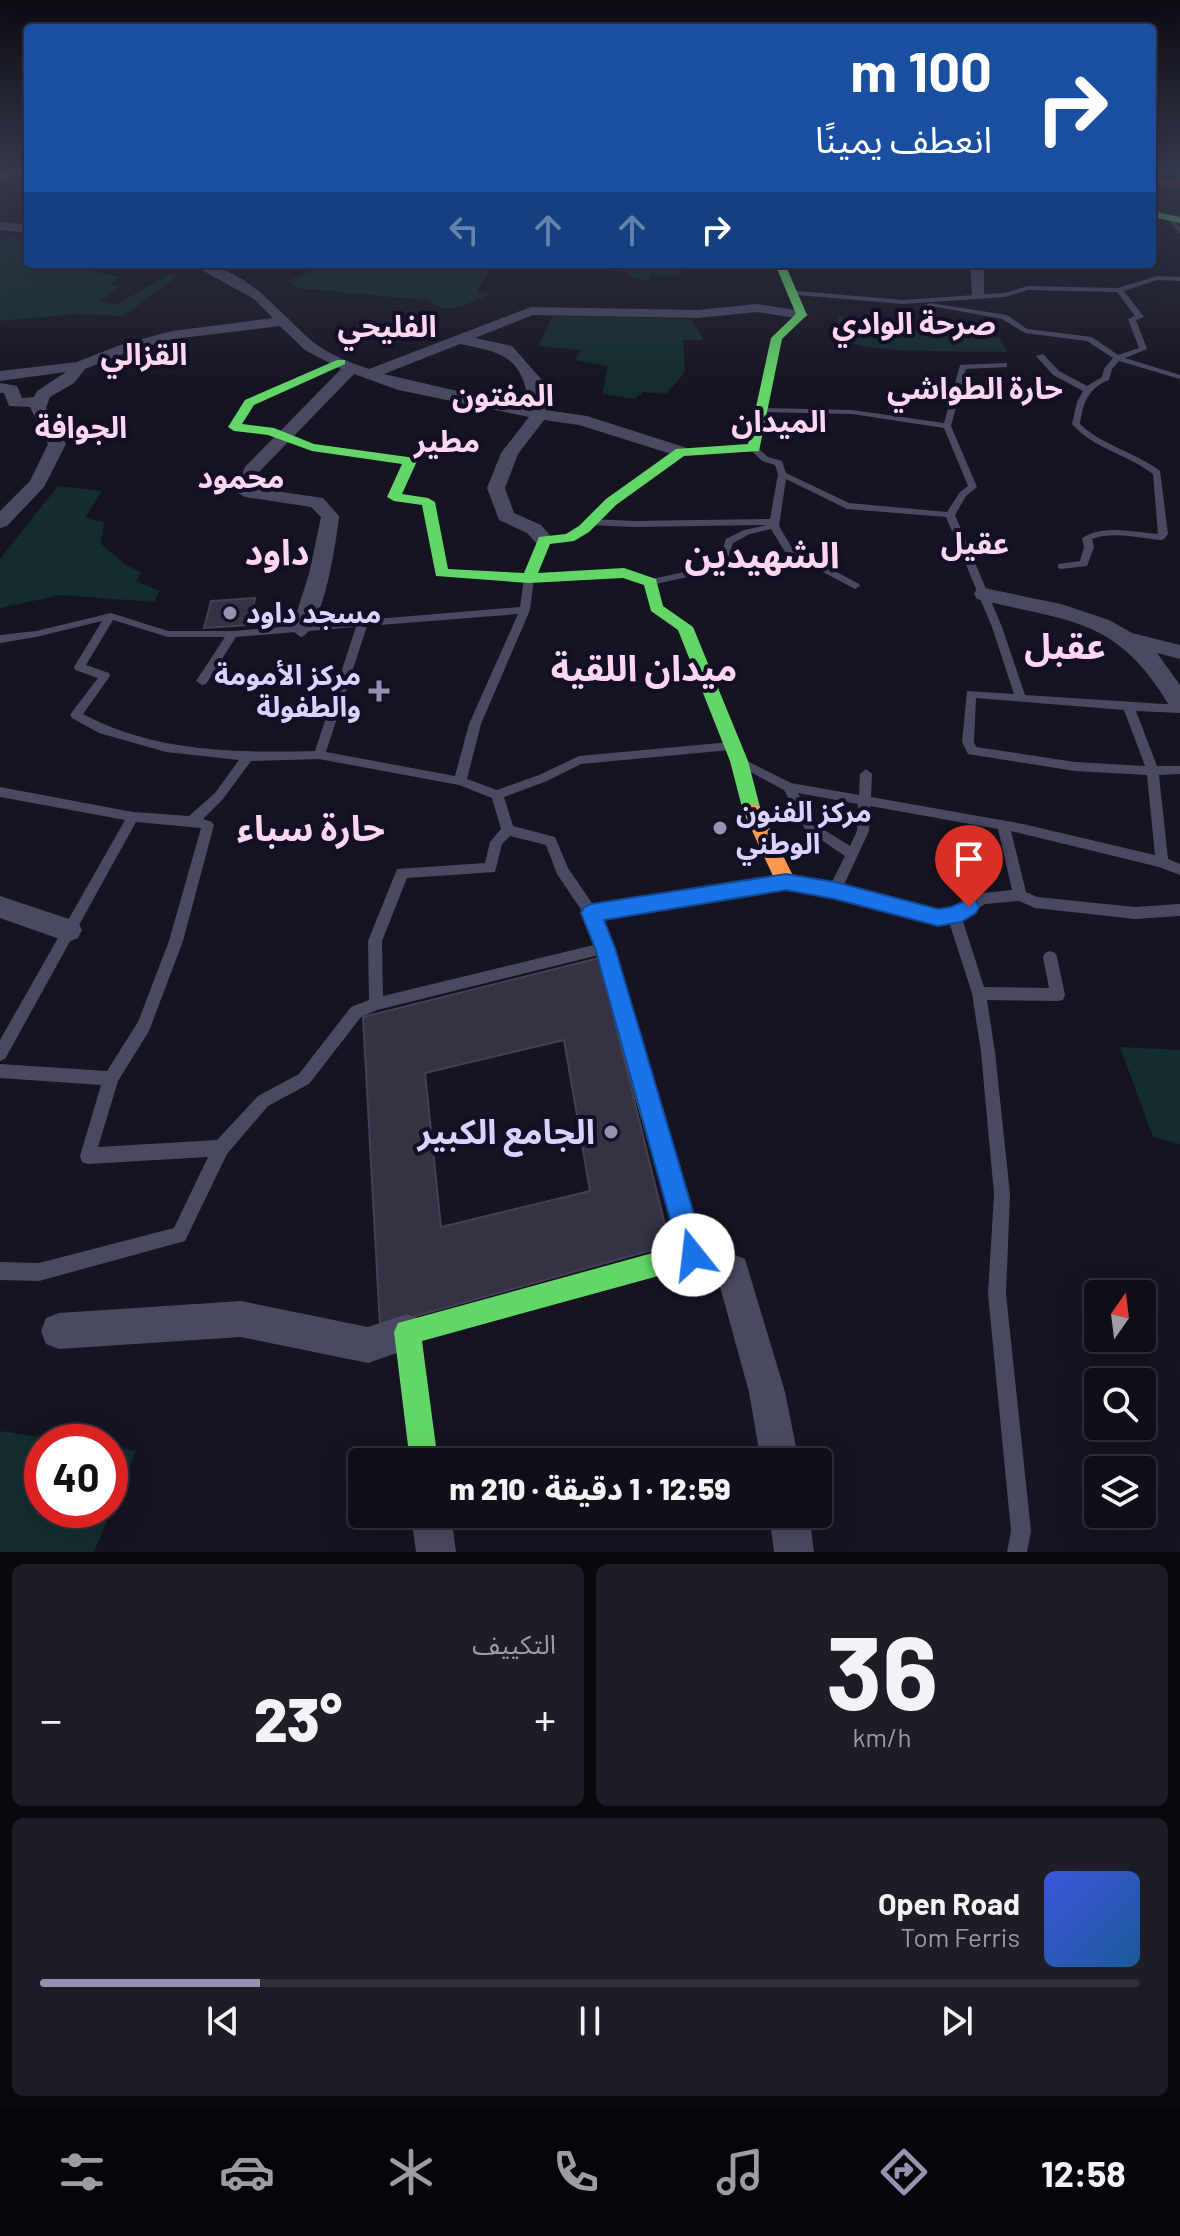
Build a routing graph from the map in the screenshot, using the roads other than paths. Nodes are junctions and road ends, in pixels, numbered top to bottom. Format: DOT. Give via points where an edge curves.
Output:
graph roads {
  1 [pos="207,268"];
  2 [pos="782,268"];
  3 [pos="977,268"];
  4 [pos="1180,279"];
  5 [pos="1119,290"];
  6 [pos="797,293"];
  7 [pos="979,296"];
  8 [pos="903,302"];
  9 [pos="802,315"];
  10 [pos="283,321"];
  11 [pos="456,339"];
  12 [pos="1040,356"];
  13 [pos="1117,358"];
  14 [pos="346,365"];
  15 [pos="1004,365"];
  16 [pos="80,366"];
  17 [pos="371,374"];
  18 [pos="0,376"];
  19 [pos="1180,377"];
  20 [pos="0,388"];
  21 [pos="1086,389"];
  22 [pos="40,402"];
  23 [pos="760,410"];
  24 [pos="539,415"];
  25 [pos="947,426"];
  26 [pos="282,438"];
  27 [pos="754,448"];
  28 [pos="681,452"];
  29 [pos="782,474"];
  30 [pos="950,515"];
  31 [pos="0,522"];
  32 [pos="590,522"];
  33 [pos="774,524"];
  34 [pos="544,540"];
  35 [pos="1061,566"];
  36 [pos="529,578"];
  37 [pos="651,582"];
  38 [pos="855,586"];
  39 [pos="984,594"];
  40 [pos="525,610"];
  41 [pos="111,616"];
  42 [pos="362,625"];
  43 [pos="301,630"];
  44 [pos="233,634"];
  45 [pos="1123,637"];
  46 [pos="0,639"];
  47 [pos="1180,652"];
  48 [pos="202,681"];
  49 [pos="1174,683"];
  50 [pos="1021,699"];
  51 [pos="1180,707"];
  52 [pos="1129,708"];
  53 [pos="736,753"];
  54 [pos="319,755"];
  55 [pos="248,757"];
  56 [pos="1180,770"];
  57 [pos="1153,772"];
  58 [pos="866,774"];
  59 [pos="460,781"];
  60 [pos="788,787"];
  61 [pos="0,792"];
  62 [pos="497,795"];
  63 [pos="864,800"];
  64 [pos="133,817"];
  65 [pos="192,821"];
  66 [pos="1003,825"];
  67 [pos="508,830"];
  68 [pos="852,854"];
  69 [pos="1162,862"];
  70 [pos="1180,870"];
  71 [pos="786,882"];
  72 [pos="835,890"];
  73 [pos="1020,895"];
  74 [pos="0,907"];
  75 [pos="1180,910"];
  76 [pos="591,913"];
  77 [pos="954,916"];
  78 [pos="68,930"];
  79 [pos="605,948"];
  80 [pos="1050,957"];
  81 [pos="979,993"];
  82 [pos="376,1004"];
  83 [pos="0,1054"];
  84 [pos="0,1071"];
  85 [pos="111,1078"];
  86 [pos="221,1148"];
  87 [pos="693,1255"];
  88 [pos="0,1271"];
  89 [pos="59,1331"];
  90 [pos="407,1332"];
  91 [pos="422,1448"];
  92 [pos="777,1448"];
  93 [pos="433,1528"];
  94 [pos="791,1528"];
  95 [pos="436,1552"];
  96 [pos="794,1552"];
  97 [pos="1017,1552"];
  1 -- 10 [label="street" via="259,296"];
  2 -- 6 [label="street"];
  3 -- 7 [label="street"];
  4 -- 5 [label="lane" via="1153,279"];
  5 -- 7 [label="lane" via="1036,289"];
  5 -- 13 [label="lane" via="1140,317 1132,319 1143,349"];
  6 -- 8 [label="lane"];
  6 -- 9 [label="street"];
  7 -- 8 [label="lane"];
  8 -- 13 [label="lane" via="1004,317 1025,331 1089,339"];
  9 -- 11 [label="street" via="757,308 698,314 531,311"];
  9 -- 23 [label="street" via="777,338"];
  10 -- 14 [label="street" via="310,347"];
  10 -- 16 [label="street" via="172,335"];
  11 -- 17 [label="street"];
  11 -- 24 [label="street" via="507,349 533,379"];
  12 -- 21 [label="lane" via="1056,373"];
  13 -- 19 [label="lane"];
  13 -- 21 [label="lane" via="1106,378"];
  14 -- 17 [label="street"];
  14 -- 26 [label="street"];
  14 -- 26 [label="street" via="249,403 234,427 270,431"];
  15 -- 25 [label="lane" via="963,367"];
  16 -- 18 [label="street"];
  16 -- 22 [label="street"];
  17 -- 24 [label="street" via="398,385"];
  20 -- 22 [label="street" via="11,389 15,403"];
  21 -- 35 [label="lane" via="1076,424 1157,473 1163,534 1101,531 1087,538 1084,564"];
  22 -- 31 [label="street" via="38,408 57,444 38,483"];
  23 -- 25 [label="lane" via="852,412"];
  23 -- 27 [label="street"];
  24 -- 28 [label="street" via="581,420"];
  24 -- 34 [label="street" via="510,453 496,488 506,516"];
  25 -- 30 [label="lane" via="973,487"];
  26 -- 36 [label="street" via="410,461 394,497 428,502 441,573"];
  26 -- 43 [label="street" via="251,471 245,492 317,502 330,516 317,584"];
  27 -- 28 [label="street"];
  27 -- 29 [label="lane" via="779,463"];
  28 -- 32 [label="street"];
  29 -- 30 [label="lane" via="847,506"];
  29 -- 33 [label="lane"];
  30 -- 39 [label="lane"];
  32 -- 33 [label="lane"];
  32 -- 34 [label="street" via="569,538"];
  33 -- 37 [label="lane" via="729,541 721,567"];
  33 -- 38 [label="lane" via="788,550"];
  34 -- 36 [label="street"];
  36 -- 37 [label="street" via="624,573"];
  36 -- 40 [label="lane"];
  37 -- 53 [label="street" via="656,608 685,627"];
  39 -- 45 [label="street" via="1070,611"];
  39 -- 50 [label="lane"];
  40 -- 42 [label="lane"];
  40 -- 59 [label="lane" via="475,724"];
  41 -- 44 [label="lane" via="168,634"];
  41 -- 46 [label="lane"];
  41 -- 55 [label="lane" via="79,667 105,676 76,715 103,730 166,748"];
  42 -- 43 [label="lane"];
  42 -- 54 [label="lane"];
  43 -- 44 [label="lane"];
  44 -- 48 [label="lane"];
  45 -- 47 [label="street"];
  45 -- 49 [label="street"];
  49 -- 51 [label="street"];
  50 -- 52 [label="lane"];
  50 -- 57 [label="lane" via="971,694 972,751"];
  51 -- 52 [label="lane"];
  52 -- 57 [label="lane"];
  53 -- 60 [label="lane"];
  53 -- 62 [label="lane" via="579,760"];
  53 -- 71 [label="street" via="749,804"];
  54 -- 55 [label="lane"];
  54 -- 59 [label="lane"];
  55 -- 65 [label="lane"];
  56 -- 57 [label="lane"];
  57 -- 69 [label="lane"];
  58 -- 63 [label="lane"];
  59 -- 62 [label="lane"];
  60 -- 63 [label="lane"];
  60 -- 68 [label="lane" via="809,826"];
  61 -- 64 [label="lane"];
  62 -- 67 [label="lane"];
  63 -- 66 [label="lane"];
  63 -- 68 [label="lane" via="863,831"];
  64 -- 65 [label="lane"];
  64 -- 78 [label="lane"];
  65 -- 85 [label="lane" via="208,825 176,941 144,1026"];
  66 -- 69 [label="lane" via="1068,836"];
  66 -- 73 [label="lane"];
  67 -- 76 [label="lane" via="551,841 562,870"];
  67 -- 82 [label="lane" via="496,842 490,868 402,873 375,941"];
  68 -- 72 [label="lane"];
  69 -- 70 [label="lane"];
  71 -- 72 [label="lane"];
  71 -- 76 [label="street"];
  72 -- 77 [label="lane" via="938,918"];
  73 -- 75 [label="lane" via="1035,902 1135,913"];
  73 -- 77 [label="lane" via="983,899"];
  74 -- 78 [label="street"];
  76 -- 79 [label="street"];
  77 -- 81 [label="lane"];
  78 -- 83 [label="lane"];
  79 -- 82 [label="lane"];
  79 -- 87 [label="street"];
  80 -- 81 [label="lane" via="1058,995"];
  81 -- 97 [label="lane" via="1002,1194 997,1294 1021,1531"];
  82 -- 86 [label="lane" via="356,1012 304,1079 263,1101"];
  84 -- 85 [label="lane"];
  85 -- 86 [label="lane" via="88,1156"];
  86 -- 88 [label="lane" via="179,1235 39,1272"];
  87 -- 90 [label="street"];
  87 -- 92 [label="street" via="733,1271"];
  89 -- 90 [label="street" via="241,1319 368,1345"];
  90 -- 91 [label="street"];
  93 -- 95 [label="street"];
  94 -- 96 [label="street"];
}
